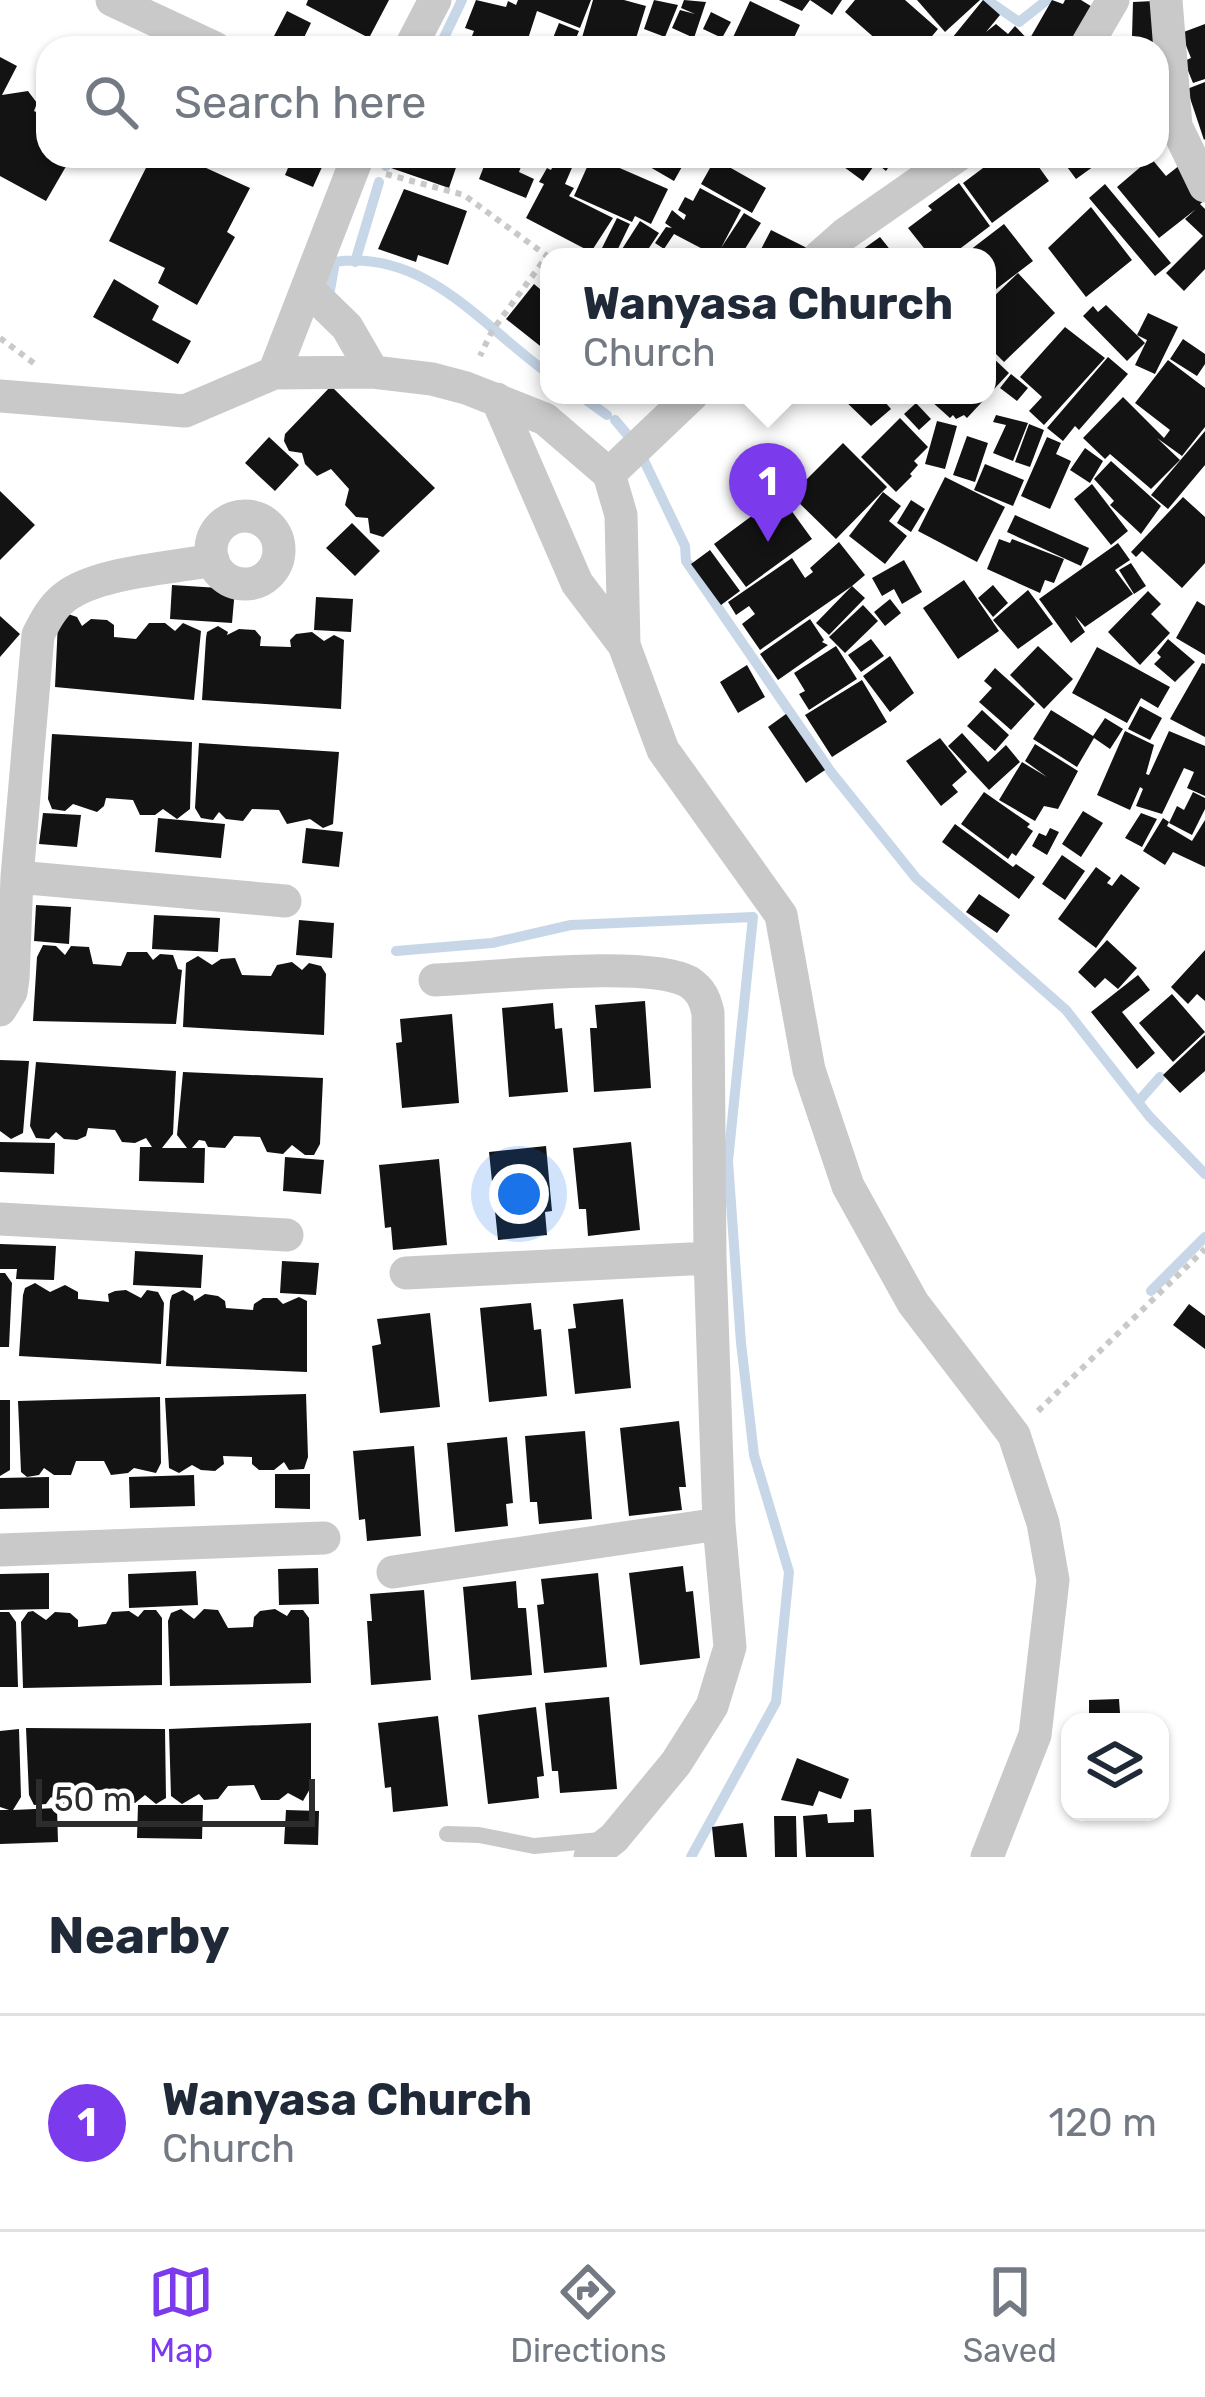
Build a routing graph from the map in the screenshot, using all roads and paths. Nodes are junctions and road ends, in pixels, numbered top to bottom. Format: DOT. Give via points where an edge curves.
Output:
graph roads {
  1 [pos="112,0"];
  2 [pos="435,0"];
  3 [pos="1113,0"];
  4 [pos="1166,0"];
  5 [pos="189,36"];
  6 [pos="416,36"];
  7 [pos="1092,36"];
  8 [pos="1169,36"];
  9 [pos="1169,38"];
  10 [pos="353,168"];
  11 [pos="378,168"];
  12 [pos="940,168"];
  13 [pos="1205,186"];
  14 [pos="829,248"];
  15 [pos="540,251"];
  16 [pos="540,266"];
  17 [pos="307,288"];
  18 [pos="373,372"];
  19 [pos="274,373"];
  20 [pos="481,393"];
  21 [pos="0,396"];
  22 [pos="683,404"];
  23 [pos="609,474"];
  24 [pos="213,560"];
  25 [pos="624,645"];
  26 [pos="17,877"];
  27 [pos="285,901"];
  28 [pos="434,980"];
  29 [pos="0,1010"];
  30 [pos="0,1219"];
  31 [pos="287,1235"];
  32 [pos="1205,1249"];
  33 [pos="710,1258"];
  34 [pos="406,1273"];
  35 [pos="1014,1435"];
  36 [pos="719,1524"];
  37 [pos="325,1538"];
  38 [pos="0,1550"];
  39 [pos="393,1572"];
  40 [pos="447,1834"];
  41 [pos="602,1848"];
  42 [pos="987,1857"];
  1 -- 5 [label="street"];
  2 -- 6 [label="street"];
  3 -- 7 [label="street"];
  4 -- 8 [label="street"];
  9 -- 13 [label="street" via="1176,126"];
  10 -- 17 [label="street"];
  11 -- 15 [label="path" via="464,195"];
  12 -- 14 [label="street"];
  16 -- 20 [label="path" via="493,331"];
  17 -- 18 [label="street" via="347,327"];
  17 -- 19 [label="street"];
  18 -- 19 [label="street"];
  18 -- 20 [label="street"];
  19 -- 21 [label="street" via="185,411"];
  20 -- 23 [label="street" via="545,418"];
  20 -- 25 [label="street" via="577,583"];
  22 -- 23 [label="street"];
  23 -- 25 [label="street" via="621,515"];
  24 -- 26 [label="street" via="87,585 49,614 33,659"];
  25 -- 35 [label="street" via="663,750 781,914 808,1070 848,1186 913,1303"];
  26 -- 27 [label="street"];
  26 -- 29 [label="street" via="13,979"];
  28 -- 33 [label="street" via="650,970 701,992 709,1025"];
  30 -- 31 [label="street"];
  32 -- 35 [label="path"];
  33 -- 34 [label="street"];
  33 -- 36 [label="street"];
  35 -- 42 [label="street" via="1053,1580 1035,1735"];
  36 -- 39 [label="street"];
  36 -- 41 [label="street" via="730,1647 712,1706 676,1763"];
  37 -- 38 [label="street"];
  40 -- 41 [label="lane"];
}
